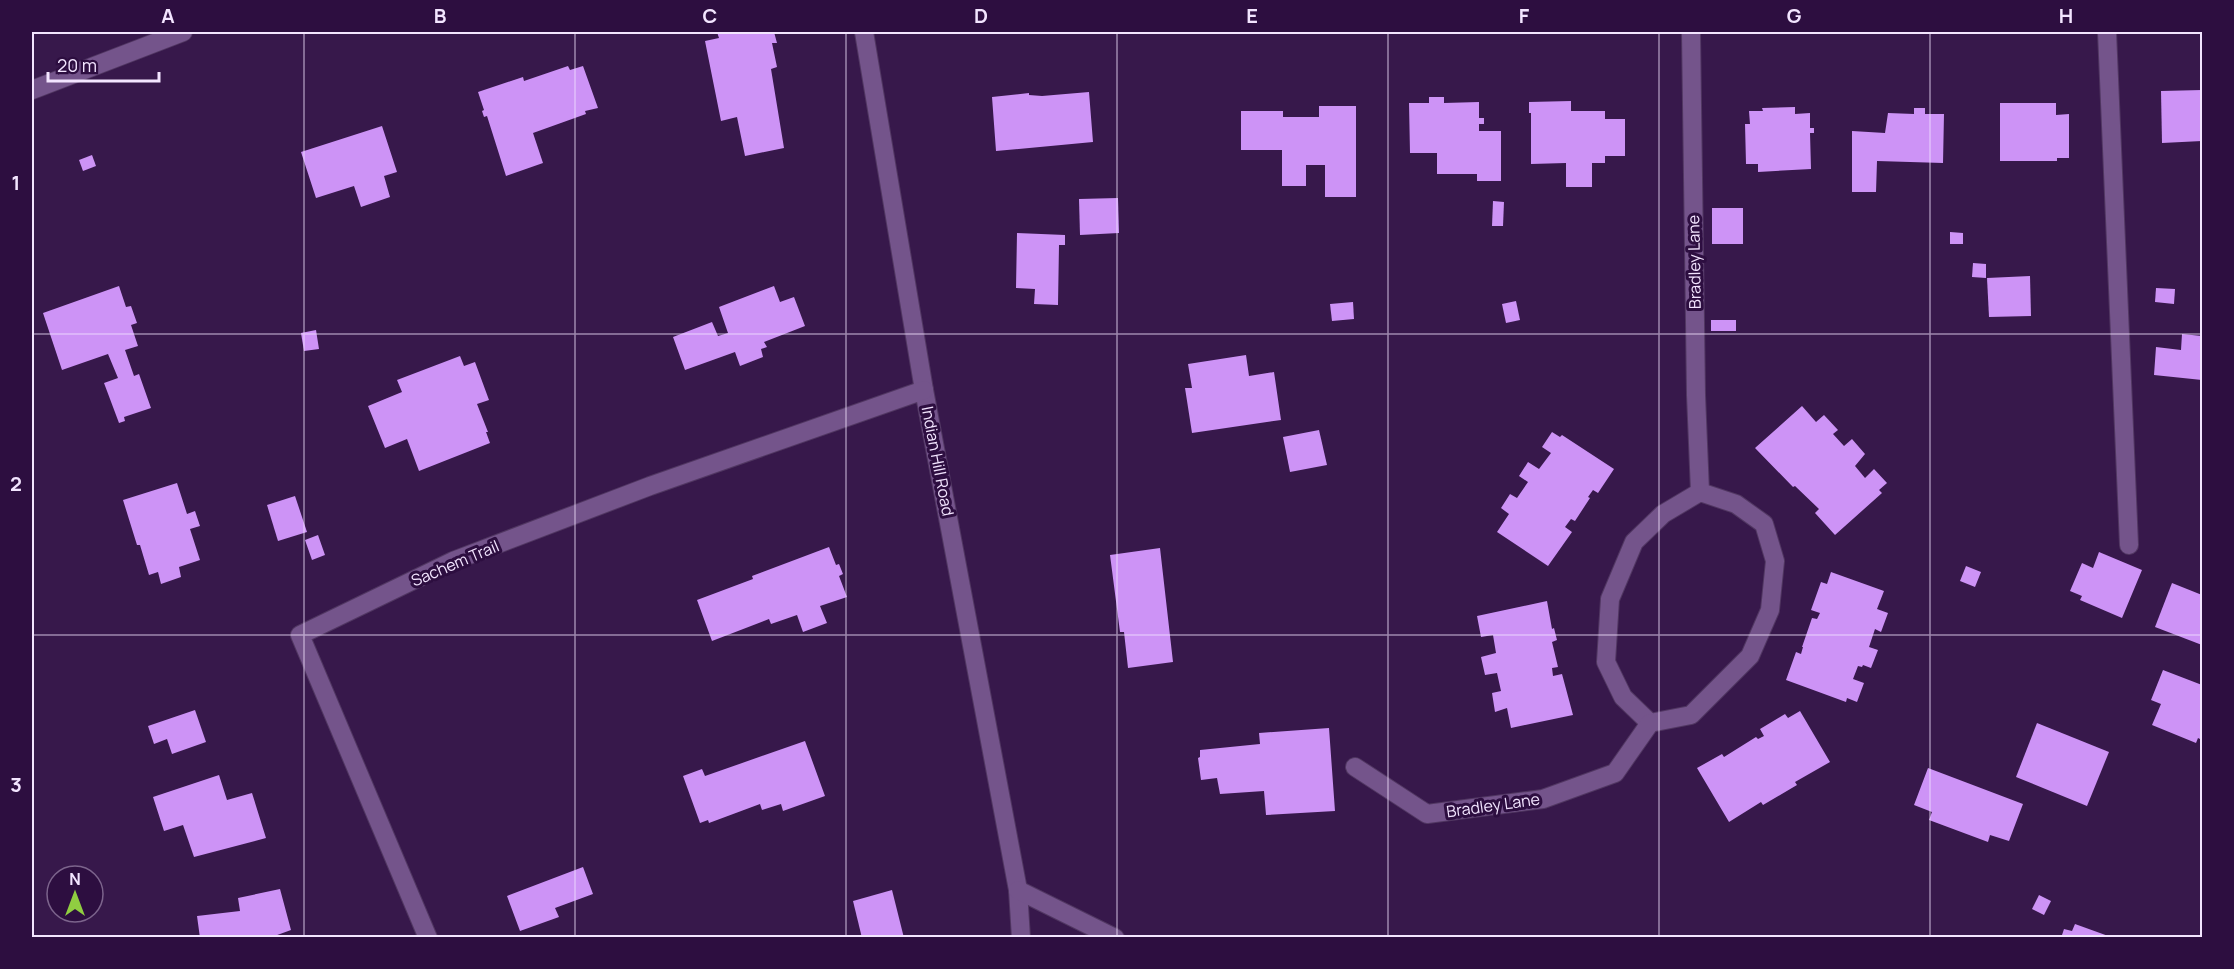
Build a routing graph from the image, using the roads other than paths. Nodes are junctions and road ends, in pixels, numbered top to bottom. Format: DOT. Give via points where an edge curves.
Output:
graph roads {
  1 [pos="183,32"];
  2 [pos="864,32"];
  3 [pos="1691,32"];
  4 [pos="2107,32"];
  5 [pos="32,90"];
  6 [pos="924,390"];
  7 [pos="1700,492"];
  8 [pos="2129,545"];
  9 [pos="1650,723"];
  10 [pos="1355,767"];
  11 [pos="1018,890"];
  12 [pos="428,938"];
  13 [pos="1021,938"];
  14 [pos="1114,938"];
  1 -- 5 [label="street"];
  2 -- 6 [label="street, Indian Hill Road"];
  3 -- 7 [label="street, Bradley Lane"];
  4 -- 8 [label="street"];
  6 -- 11 [label="street, Indian Hill Road"];
  6 -- 12 [label="street, Sachem Trail" via="650,486 453,561 300,635"];
  7 -- 9 [label="street" via="1663,514 1634,542 1610,599 1606,662 1623,697"];
  7 -- 9 [label="street" via="1736,504 1764,524 1775,561 1770,610 1750,656 1691,715"];
  9 -- 10 [label="street, Bradley Lane" via="1615,773 1543,799 1427,814"];
  11 -- 13 [label="street, Indian Hill Road"];
  11 -- 14 [label="street"];
}
